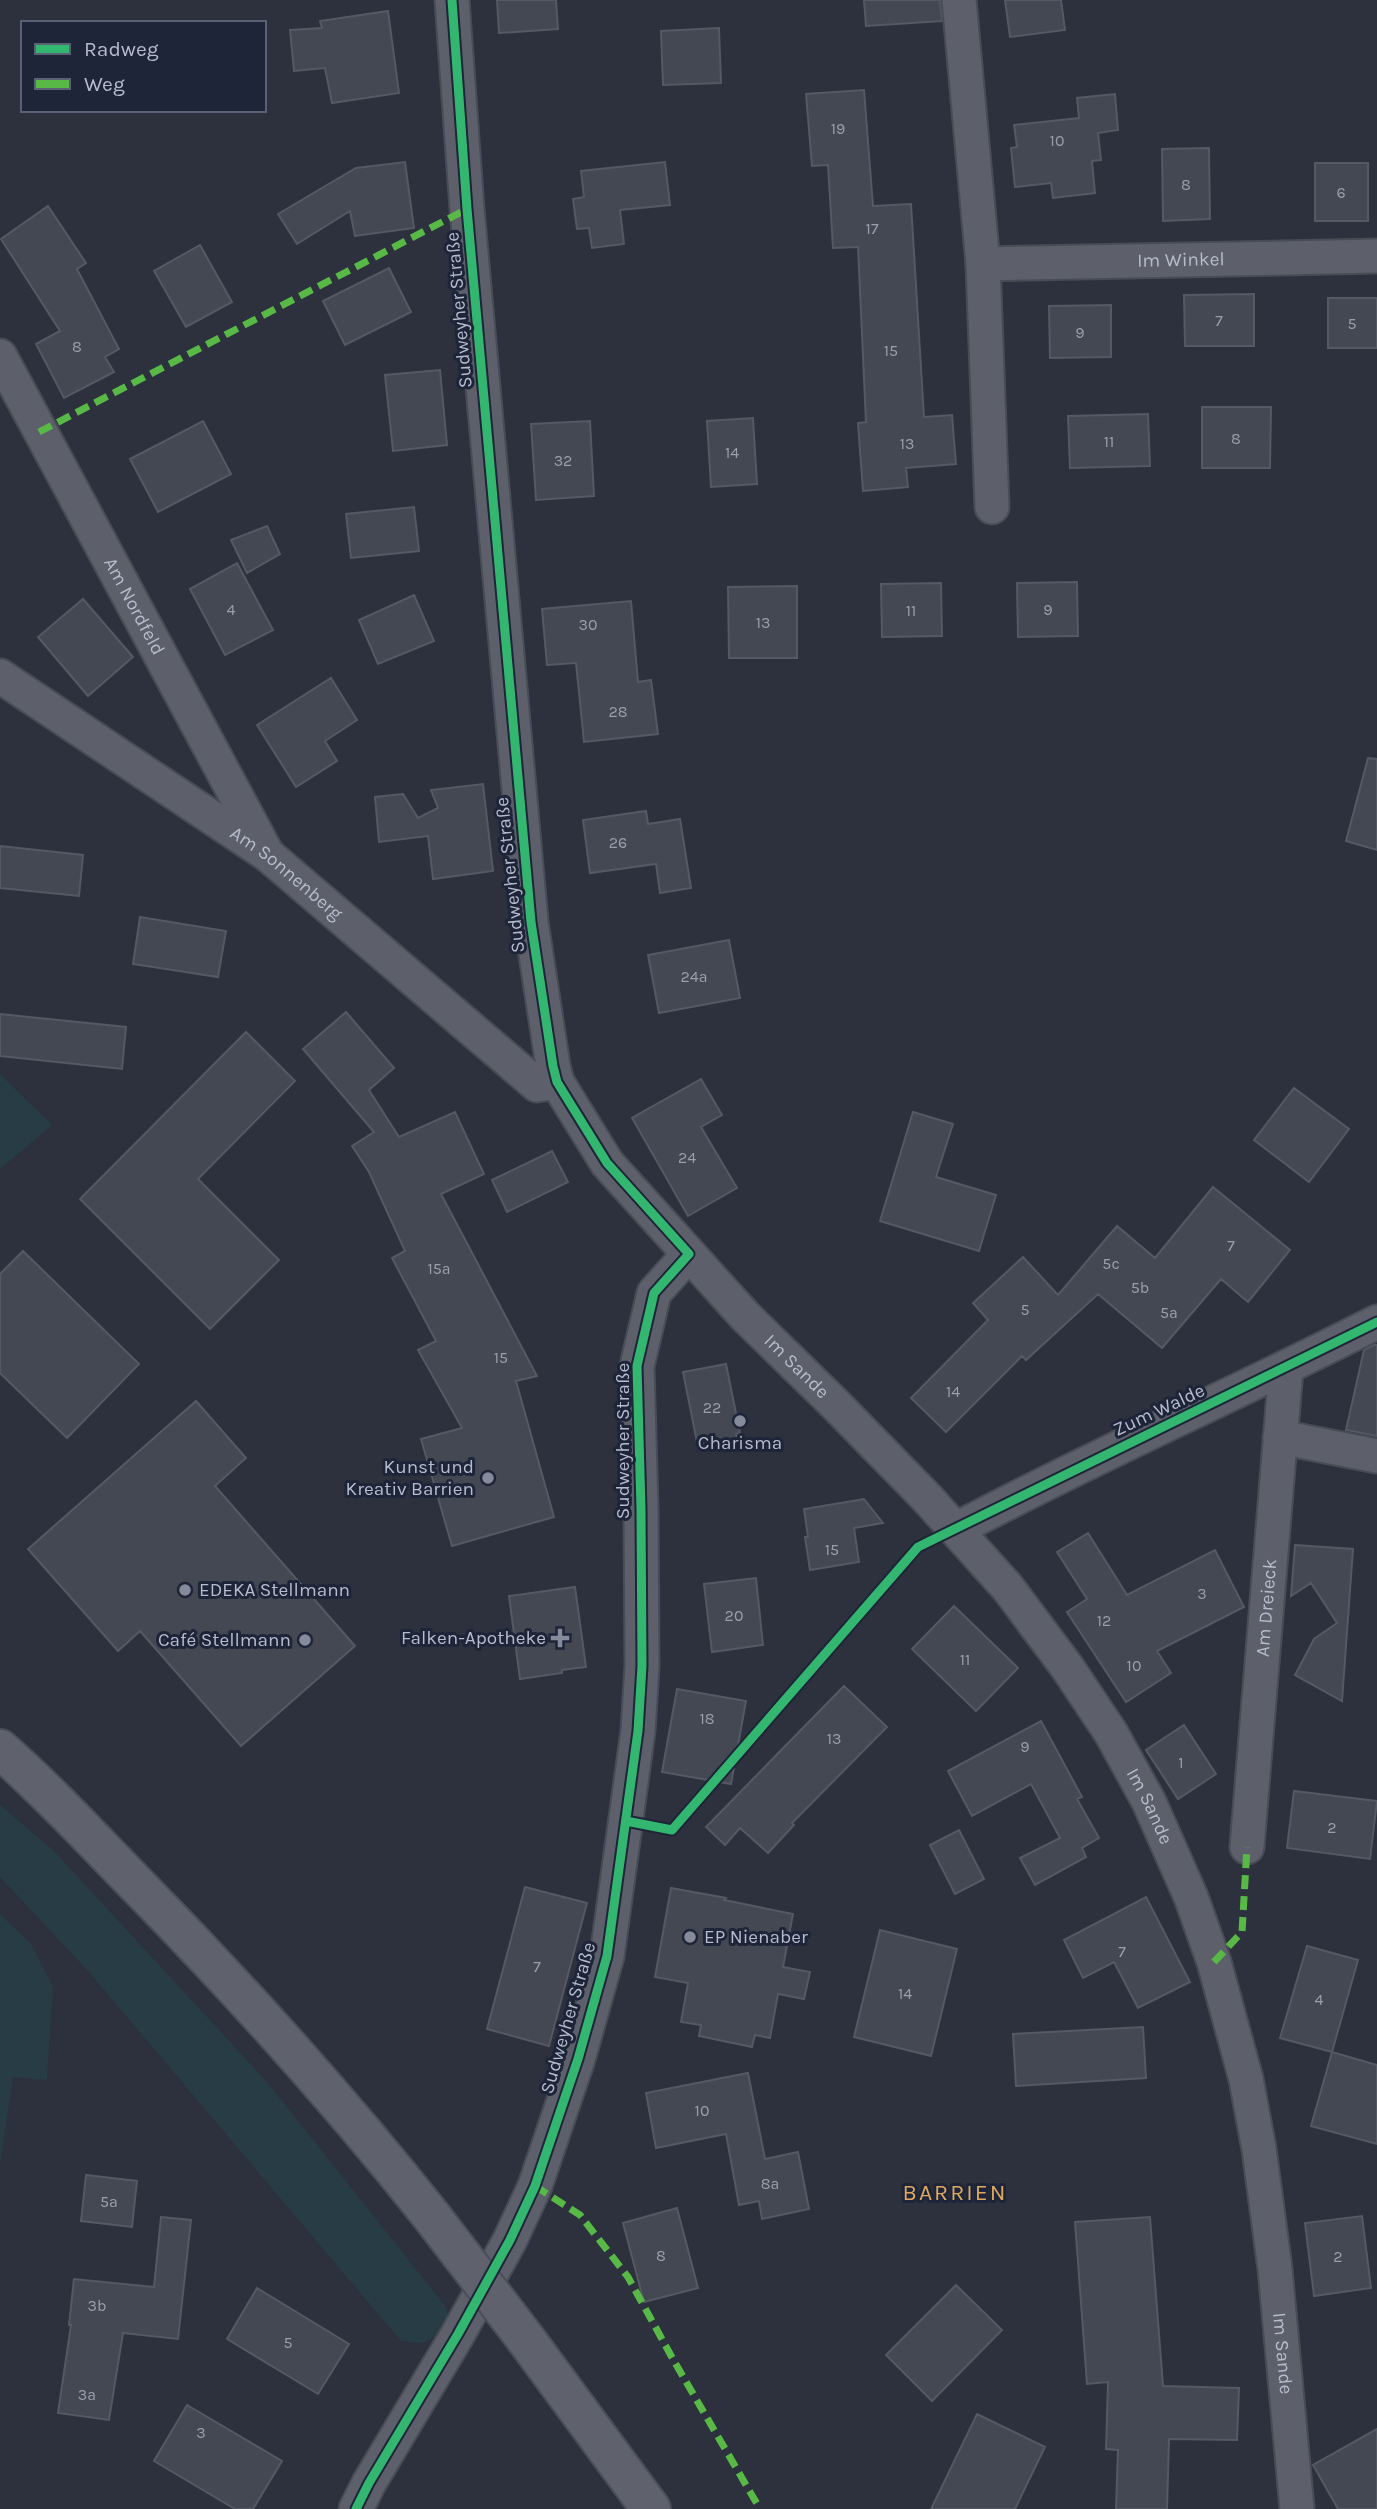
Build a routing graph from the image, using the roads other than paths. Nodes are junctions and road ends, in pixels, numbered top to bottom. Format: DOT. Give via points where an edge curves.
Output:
graph roads {
  1 [pos="452,0"];
  2 [pos="959,0"];
  3 [pos="1377,256"];
  4 [pos="983,264"];
  5 [pos="0,356"];
  6 [pos="992,507"];
  7 [pos="0,676"];
  8 [pos="268,855"];
  9 [pos="558,1082"];
  10 [pos="689,1254"];
  11 [pos="1377,1322"];
  12 [pos="1286,1369"];
  13 [pos="1280,1437"];
  14 [pos="1377,1456"];
  15 [pos="957,1529"];
  16 [pos="0,1749"];
  17 [pos="1247,1847"];
  18 [pos="356,2509"];
  19 [pos="651,2509"];
  20 [pos="1297,2509"];
  1 -- 9 [label="street, Sudweyher Straße" via="531,922"];
  2 -- 4 [label="street"];
  3 -- 4 [label="street, Im Winkel"];
  4 -- 6 [label="street"];
  5 -- 8 [label="street, Am Nordfeld"];
  7 -- 8 [label="street, Am Sonnenberg"];
  8 -- 9 [label="street, Am Sonnenberg" via="537,1085"];
  9 -- 10 [label="street, Sudweyher Straße" via="607,1163"];
  10 -- 15 [label="street, Im Sande"];
  10 -- 18 [label="street, Sudweyher Straße" via="654,1293 637,1366 642,1666 638,1731 607,1956 578,2059 530,2197 458,2334"];
  11 -- 12 [label="street, Zum Walde"];
  12 -- 13 [label="street, Am Dreieck"];
  12 -- 15 [label="street, Zum Walde"];
  13 -- 14 [label="street"];
  13 -- 17 [label="street, Am Dreieck"];
  15 -- 20 [label="street, Im Sande" via="1008,1588 1111,1733 1149,1802 1214,1962 1246,2079 1259,2149"];
  16 -- 19 [label="main road, bridge" via="226,1976 367,2136"];
}
